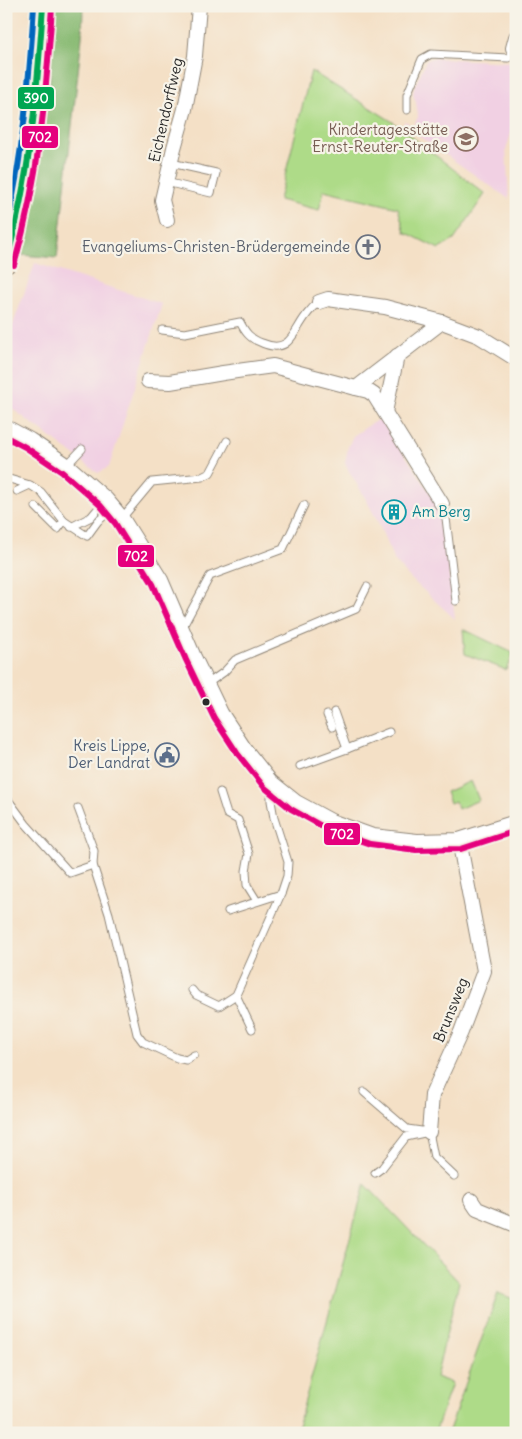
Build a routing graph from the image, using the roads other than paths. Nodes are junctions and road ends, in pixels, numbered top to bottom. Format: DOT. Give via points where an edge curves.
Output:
graph roads {
  1 [pos="43,6"];
  2 [pos="199,6"];
  3 [pos="516,37"];
  4 [pos="516,54"];
  5 [pos="406,110"];
  6 [pos="171,163"];
  7 [pos="166,182"];
  8 [pos="167,220"];
  9 [pos="6,263"];
  10 [pos="319,302"];
  11 [pos="442,322"];
  12 [pos="162,330"];
  13 [pos="397,356"];
  14 [pos="516,359"];
  15 [pos="148,381"];
  16 [pos="356,388"];
  17 [pos="385,412"];
  18 [pos="6,427"];
  19 [pos="227,440"];
  20 [pos="82,449"];
  21 [pos="67,465"];
  22 [pos="6,478"];
  23 [pos="30,485"];
  24 [pos="17,491"];
  25 [pos="442,504"];
  26 [pos="304,505"];
  27 [pos="36,507"];
  28 [pos="114,508"];
  29 [pos="64,521"];
  30 [pos="71,527"];
  31 [pos="367,587"];
  32 [pos="456,601"];
  33 [pos="182,628"];
  34 [pos="207,684"];
  35 [pos="332,727"];
  36 [pos="390,732"];
  37 [pos="347,750"];
  38 [pos="300,766"];
  39 [pos="271,782"];
  40 [pos="220,792"];
  41 [pos="6,798"];
  42 [pos="78,808"];
  43 [pos="516,822"];
  44 [pos="459,840"];
  45 [pos="93,865"];
  46 [pos="281,894"];
  47 [pos="257,901"];
  48 [pos="228,911"];
  49 [pos="192,990"];
  50 [pos="236,995"];
  51 [pos="252,1029"];
  52 [pos="194,1055"];
  53 [pos="364,1092"];
  54 [pos="429,1132"];
  55 [pos="375,1173"];
  56 [pos="454,1176"];
  57 [pos="472,1200"];
  58 [pos="516,1225"];
  1 -- 9 [label="main road" via="38,86 25,187"];
  2 -- 6 [label="street, Eichendorffweg" via="195,56"];
  3 -- 4 [label="street" via="512,48"];
  4 -- 5 [label="lane" via="508,58 426,56 408,95"];
  6 -- 7 [label="street, Eichendorffweg"];
  6 -- 7 [label="lane" via="216,173 211,193"];
  7 -- 8 [label="street, Eichendorffweg" via="162,200"];
  10 -- 11 [label="street" via="328,299 376,306"];
  10 -- 12 [label="lane" via="289,342 279,346 253,340 240,322 185,333"];
  11 -- 13 [label="street"];
  11 -- 14 [label="street" via="479,336"];
  13 -- 16 [label="street"];
  13 -- 17 [label="street"];
  15 -- 16 [label="street" via="170,382 273,366"];
  16 -- 17 [label="street" via="374,395"];
  17 -- 25 [label="street"];
  18 -- 21 [label="street"];
  19 -- 28 [label="lane" via="210,473 152,482"];
  20 -- 21 [label="lane"];
  21 -- 28 [label="street"];
  22 -- 23 [label="lane"];
  23 -- 24 [label="lane"];
  23 -- 29 [label="lane" via="41,492"];
  25 -- 32 [label="lane"];
  26 -- 33 [label="lane" via="283,548 210,576"];
  27 -- 29 [label="lane" via="58,530"];
  28 -- 30 [label="lane"];
  28 -- 30 [label="lane" via="87,536"];
  28 -- 33 [label="street" via="161,580"];
  29 -- 30 [label="lane"];
  31 -- 34 [label="lane" via="356,609 235,660"];
  33 -- 34 [label="street"];
  34 -- 39 [label="street" via="244,748"];
  35 -- 37 [label="lane" via="330,714"];
  36 -- 37 [label="lane"];
  37 -- 38 [label="lane"];
  39 -- 44 [label="street" via="296,802 331,821 373,836 416,841"];
  39 -- 46 [label="lane" via="274,818 288,862"];
  40 -- 47 [label="lane" via="227,814 238,820 249,854 247,885"];
  41 -- 45 [label="lane" via="70,873"];
  42 -- 45 [label="lane" via="94,851"];
  43 -- 44 [label="street"];
  44 -- 54 [label="street, Brunsweg" via="484,971 432,1095"];
  45 -- 52 [label="lane" via="109,914 137,1034 143,1042 177,1058 186,1060"];
  46 -- 47 [label="lane"];
  46 -- 50 [label="lane"];
  47 -- 48 [label="lane"];
  49 -- 50 [label="lane" via="219,1006"];
  50 -- 51 [label="lane"];
  53 -- 54 [label="lane" via="407,1129"];
  54 -- 55 [label="lane" via="406,1137"];
  54 -- 56 [label="lane" via="434,1157"];
  57 -- 58 [label="street" via="477,1209"];
}
